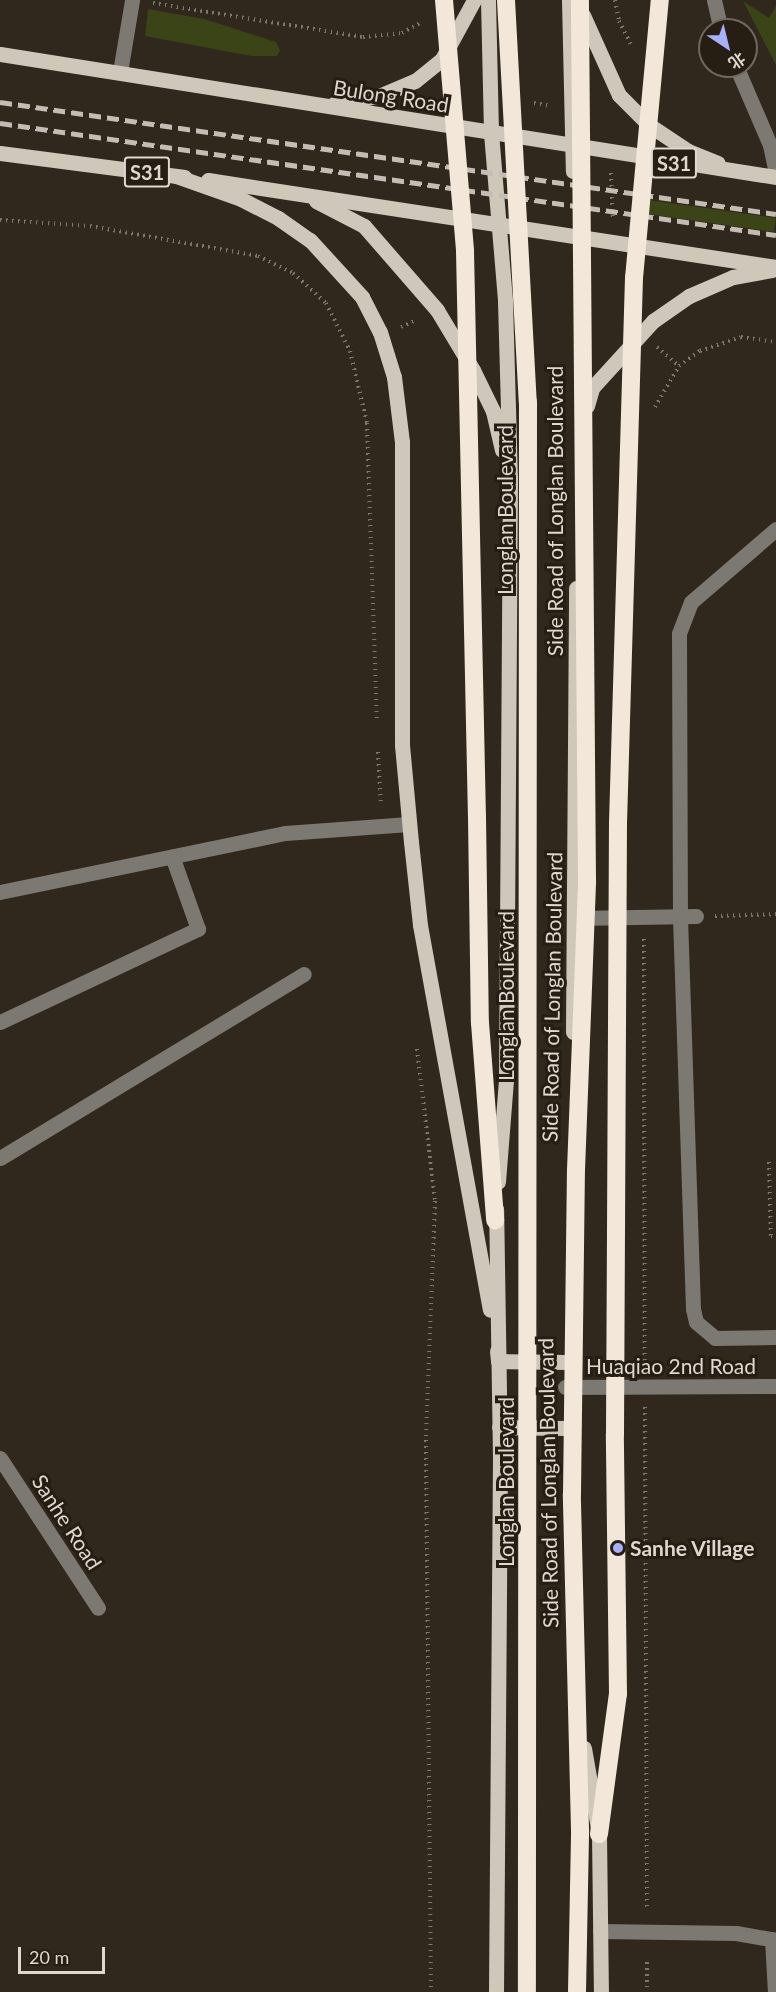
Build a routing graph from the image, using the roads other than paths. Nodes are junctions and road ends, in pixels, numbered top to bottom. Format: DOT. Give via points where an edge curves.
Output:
graph roads {
  1 [pos="444,0"];
  2 [pos="474,0"];
  3 [pos="488,0"];
  4 [pos="506,0"];
  5 [pos="569,0"];
  6 [pos="579,0"];
  7 [pos="660,0"];
  8 [pos="714,0"];
  9 [pos="139,1"];
  10 [pos="718,18"];
  11 [pos="0,54"];
  12 [pos="120,72"];
  13 [pos="741,78"];
  14 [pos="320,105"];
  15 [pos="491,133"];
  16 [pos="572,144"];
  17 [pos="0,153"];
  18 [pos="738,172"];
  19 [pos="776,175"];
  20 [pos="176,176"];
  21 [pos="294,191"];
  22 [pos="498,225"];
  23 [pos="576,236"];
  24 [pos="776,268"];
  25 [pos="576,441"];
  26 [pos="510,478"];
  27 [pos="776,529"];
  28 [pos="409,824"];
  29 [pos="172,856"];
  30 [pos="0,892"];
  31 [pos="696,916"];
  32 [pos="680,917"];
  33 [pos="575,918"];
  34 [pos="304,974"];
  35 [pos="0,1022"];
  36 [pos="0,1158"];
  37 [pos="495,1220"];
  38 [pos="776,1337"];
  39 [pos="498,1361"];
  40 [pos="566,1362"];
  41 [pos="776,1386"];
  42 [pos="566,1387"];
  43 [pos="499,1427"];
  44 [pos="565,1428"];
  45 [pos="0,1458"];
  46 [pos="98,1608"];
  47 [pos="599,1834"];
  48 [pos="600,1931"];
  49 [pos="774,1940"];
  50 [pos="495,1992"];
  51 [pos="527,1992"];
  52 [pos="577,1992"];
  53 [pos="601,1992"];
  54 [pos="775,1992"];
  1 -- 37 [label="highway, bridge" via="465,251 480,1023"];
  2 -- 14 [label="main road" via="442,58 415,81 379,96"];
  3 -- 15 [label="main road"];
  4 -- 51 [label="highway, Longlan Boulevard, bridge" via="528,402"];
  5 -- 16 [label="main road, Side Road of Longlan Boulevard"];
  6 -- 18 [label="main road" via="593,44 619,95 650,125 688,151"];
  6 -- 52 [label="highway, bridge" via="587,881 576,1170 572,1494 580,1830"];
  7 -- 47 [label="highway, bridge" via="633,290 618,823 618,1694"];
  8 -- 10 [label="street"];
  9 -- 12 [label="street"];
  11 -- 12 [label="main road, Bulong Road / S31"];
  12 -- 14 [label="main road, Bulong Road / S31"];
  13 -- 19 [label="street" via="771,145"];
  14 -- 15 [label="main road, Bulong Road / S31"];
  15 -- 16 [label="main road, Bulong Road / S31"];
  15 -- 22 [label="main road"];
  16 -- 18 [label="main road, Bulong Road / S31"];
  16 -- 23 [label="main road, Side Road of Longlan Boulevard"];
  17 -- 20 [label="main road, S31"];
  18 -- 19 [label="main road, Bulong Road / S31"];
  20 -- 21 [label="main road, S31"];
  20 -- 28 [label="main road" via="241,199 310,240 362,297 381,336 394,377 402,442 402,745"];
  21 -- 22 [label="main road, S31"];
  21 -- 26 [label="main road" via="364,226 437,310 493,411"];
  22 -- 23 [label="main road, S31"];
  22 -- 26 [label="main road" via="505,301"];
  23 -- 24 [label="main road, S31"];
  23 -- 25 [label="main road, Side Road of Longlan Boulevard"];
  24 -- 25 [label="main road" via="733,278 689,296 653,321 592,388"];
  25 -- 33 [label="main road, Side Road of Longlan Boulevard"];
  26 -- 37 [label="main road" via="506,1080"];
  27 -- 32 [label="street" via="691,602 680,622"];
  28 -- 29 [label="street" via="285,833"];
  28 -- 39 [label="main road" via="420,925"];
  29 -- 30 [label="street"];
  29 -- 35 [label="street" via="198,929"];
  31 -- 32 [label="street"];
  32 -- 33 [label="street"];
  32 -- 38 [label="street" via="696,1322 715,1338"];
  33 -- 40 [label="main road, Side Road of Longlan Boulevard"];
  34 -- 36 [label="street"];
  37 -- 39 [label="main road"];
  39 -- 40 [label="main road"];
  39 -- 43 [label="main road"];
  40 -- 42 [label="main road, Side Road of Longlan Boulevard"];
  41 -- 42 [label="street, Huaqiao 2nd Road"];
  42 -- 44 [label="main road, Side Road of Longlan Boulevard"];
  43 -- 44 [label="main road"];
  43 -- 50 [label="main road"];
  44 -- 47 [label="main road, Side Road of Longlan Boulevard" via="572,1678"];
  45 -- 46 [label="street, Sanhe Road"];
  47 -- 48 [label="main road, Side Road of Longlan Boulevard"];
  48 -- 49 [label="street" via="736,1933"];
  48 -- 53 [label="main road, Side Road of Longlan Boulevard"];
  49 -- 54 [label="street"];
}
